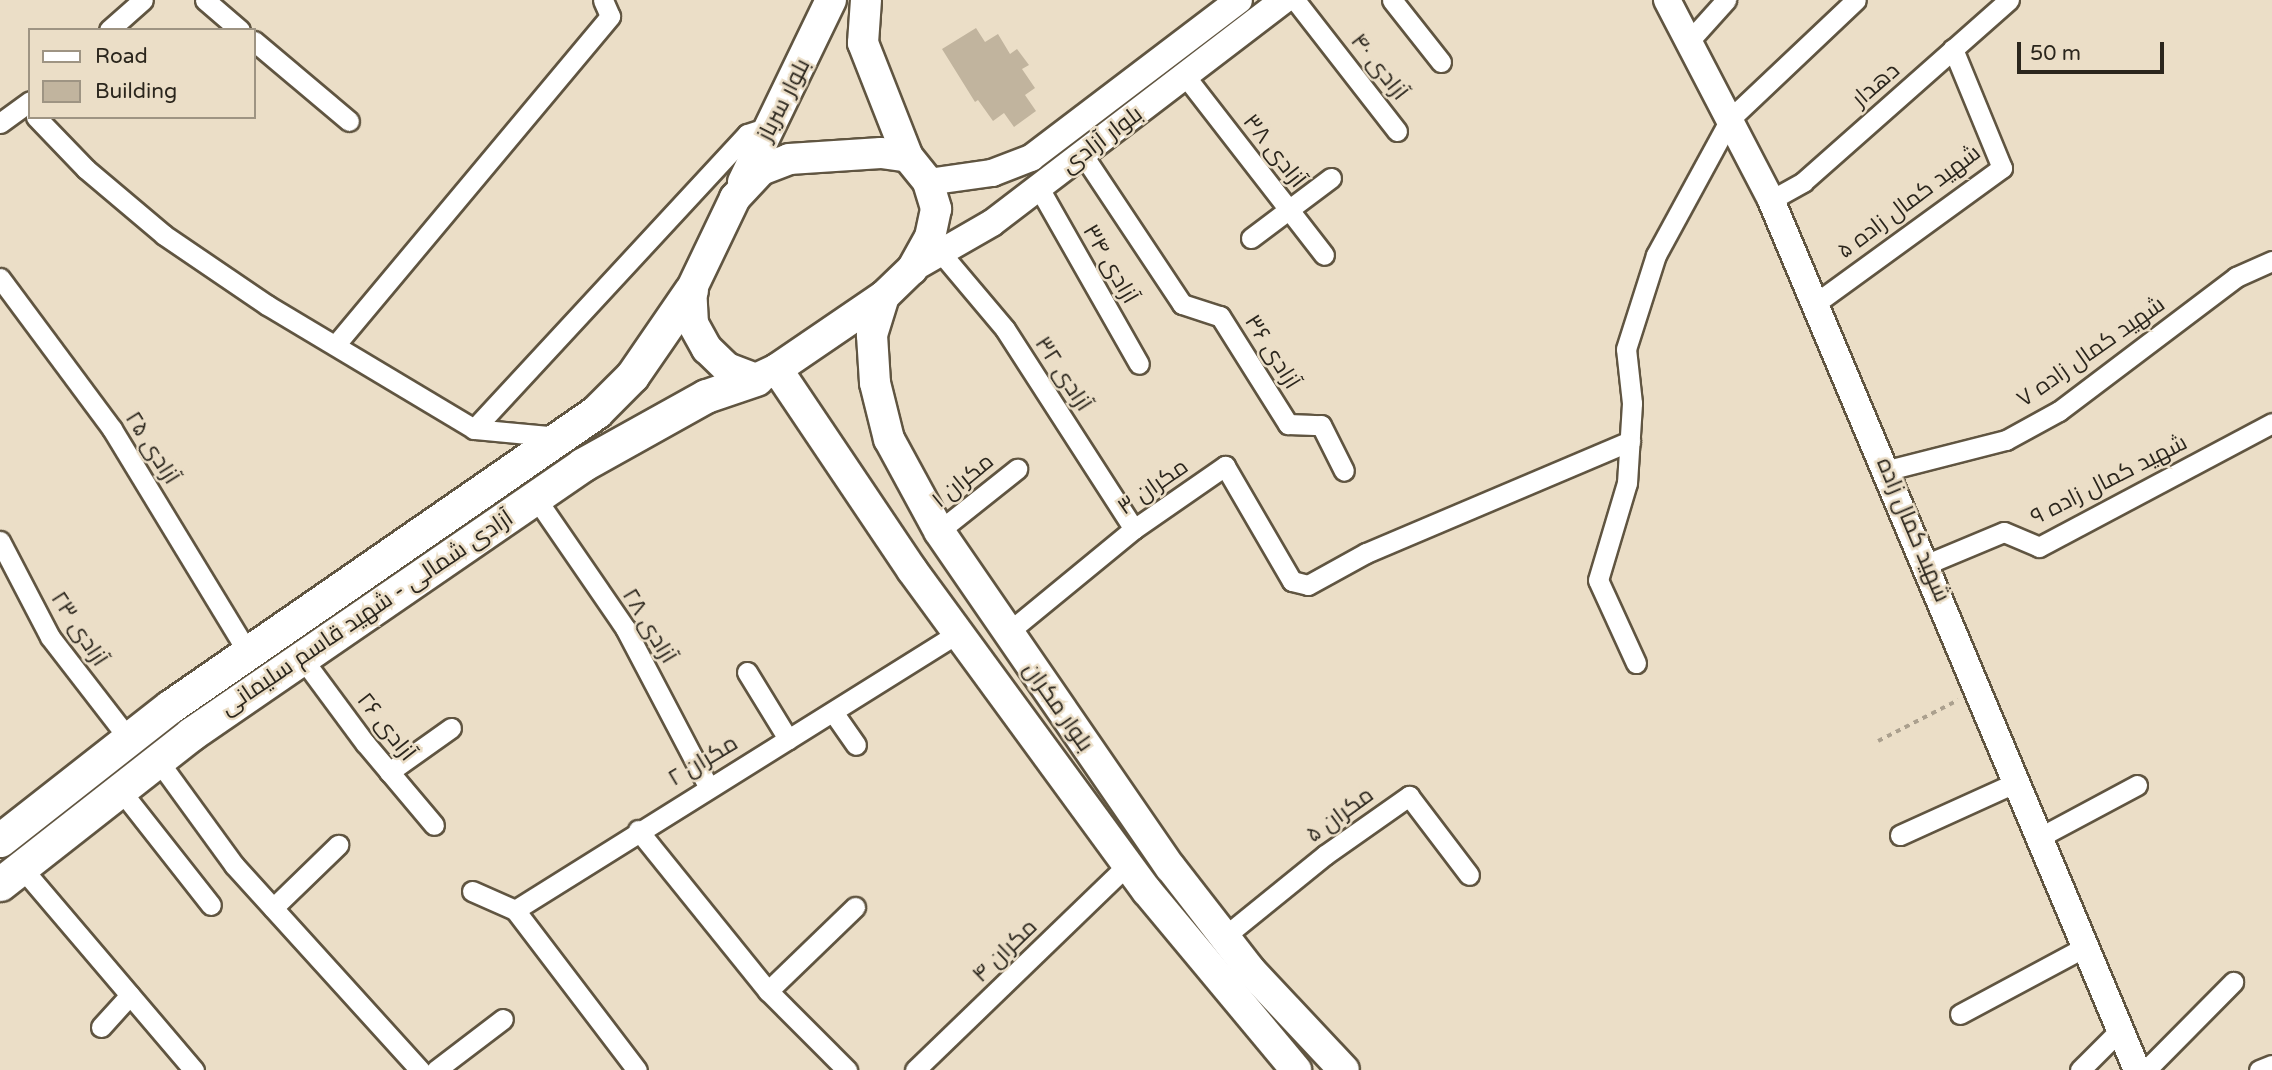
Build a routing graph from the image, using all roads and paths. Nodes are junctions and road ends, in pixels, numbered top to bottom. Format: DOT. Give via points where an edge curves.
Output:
graph roads {
  1 [pos="143,0"];
  2 [pos="205,0"];
  3 [pos="603,0"];
  4 [pos="831,0"];
  5 [pos="866,0"];
  6 [pos="1239,0"];
  7 [pos="1284,0"];
  8 [pos="1296,0"];
  9 [pos="1392,0"];
  10 [pos="1667,0"];
  11 [pos="1726,0"];
  12 [pos="1856,0"];
  13 [pos="2009,0"];
  14 [pos="111,28"];
  15 [pos="238,28"];
  16 [pos="1690,40"];
  17 [pos="256,43"];
  18 [pos="1953,49"];
  19 [pos="1441,62"];
  20 [pos="1186,77"];
  21 [pos="28,109"];
  22 [pos="40,119"];
  23 [pos="1730,119"];
  24 [pos="349,121"];
  25 [pos="0,123"];
  26 [pos="771,126"];
  27 [pos="1397,131"];
  28 [pos="1083,155"];
  29 [pos="908,156"];
  30 [pos="1331,178"];
  31 [pos="928,182"];
  32 [pos="1039,188"];
  33 [pos="735,198"];
  34 [pos="1771,200"];
  35 [pos="1288,209"];
  36 [pos="1251,238"];
  37 [pos="941,253"];
  38 [pos="1324,255"];
  39 [pos="2272,261"];
  40 [pos="912,269"];
  41 [pos="0,278"];
  42 [pos="691,290"];
  43 [pos="884,296"];
  44 [pos="1816,303"];
  45 [pos="337,344"];
  46 [pos="1139,365"];
  47 [pos="766,374"];
  48 [pos="2272,423"];
  49 [pos="474,429"];
  50 [pos="562,437"];
  51 [pos="1630,441"];
  52 [pos="1017,469"];
  53 [pos="1888,470"];
  54 [pos="1344,471"];
  55 [pos="535,497"];
  56 [pos="923,503"];
  57 [pos="881,523"];
  58 [pos="1134,529"];
  59 [pos="939,531"];
  60 [pos="0,541"];
  61 [pos="1927,564"];
  62 [pos="958,633"];
  63 [pos="1006,634"];
  64 [pos="248,653"];
  65 [pos="302,658"];
  66 [pos="1636,663"];
  67 [pos="747,671"];
  68 [pos="1979,690"];
  69 [pos="833,712"];
  70 [pos="451,728"];
  71 [pos="128,738"];
  72 [pos="788,739"];
  73 [pos="1878,741"];
  74 [pos="856,745"];
  75 [pos="157,759"];
  76 [pos="389,772"];
  77 [pos="2017,782"];
  78 [pos="2137,785"];
  79 [pos="708,786"];
  80 [pos="118,787"];
  81 [pos="434,825"];
  82 [pos="638,830"];
  83 [pos="1900,835"];
  84 [pos="2039,837"];
  85 [pos="0,840"];
  86 [pos="338,845"];
  87 [pos="1127,865"];
  88 [pos="10,875"];
  89 [pos="1469,875"];
  90 [pos="472,891"];
  91 [pos="211,905"];
  92 [pos="855,907"];
  93 [pos="273,908"];
  94 [pos="515,910"];
  95 [pos="1224,937"];
  96 [pos="2085,947"];
  97 [pos="2233,982"];
  98 [pos="768,991"];
  99 [pos="130,995"];
  100 [pos="1960,1014"];
  101 [pos="503,1019"];
  102 [pos="101,1027"];
  103 [pos="2120,1030"];
  104 [pos="2272,1065"];
  105 [pos="1286,1067"];
  106 [pos="194,1070"];
  107 [pos="420,1070"];
  108 [pos="436,1070"];
  109 [pos="637,1070"];
  110 [pos="847,1070"];
  111 [pos="915,1070"];
  112 [pos="1344,1070"];
  113 [pos="2080,1070"];
  114 [pos="2137,1070"];
  115 [pos="2146,1070"];
  116 [pos="2259,1070"];
  1 -- 14 [label="street"];
  2 -- 15 [label="street"];
  3 -- 45 [label="street" via="610,16"];
  4 -- 26 [label="main road, بلوار سرباز"];
  5 -- 29 [label="main road" via="863,43"];
  6 -- 31 [label="street, بلوار آزادی" via="1031,158 992,173"];
  7 -- 20 [label="street, بلوار آزادی"];
  8 -- 27 [label="street, آزادی ۴۰"];
  9 -- 19 [label="street"];
  10 -- 16 [label="street, شهید کمال زاده"];
  11 -- 16 [label="street"];
  12 -- 23 [label="street"];
  13 -- 18 [label="street, دهدار"];
  16 -- 23 [label="street, شهید کمال زاده"];
  17 -- 24 [label="street"];
  18 -- 34 [label="street, دهدار" via="1803,182"];
  18 -- 44 [label="street, شهید کمال زاده ۵" via="2002,167"];
  20 -- 28 [label="street, بلوار آزادی"];
  20 -- 35 [label="street, آزادی ۳۸"];
  21 -- 25 [label="street"];
  22 -- 45 [label="street" via="86,169 164,234 267,305"];
  23 -- 34 [label="street, شهید کمال زاده"];
  23 -- 51 [label="street" via="1656,255 1626,349 1632,402"];
  26 -- 33 [label="main road, بلوار سرباز"];
  26 -- 49 [label="street" via="747,134"];
  28 -- 32 [label="street, بلوار آزادی"];
  28 -- 54 [label="street, آزادی ۳۶" via="1182,304 1220,316 1288,424 1321,425"];
  29 -- 31 [label="main road"];
  29 -- 33 [label="main road" via="881,153 789,159 761,170"];
  30 -- 35 [label="street"];
  31 -- 40 [label="main road" via="936,209 930,237"];
  32 -- 37 [label="street, بلوار آزادی"];
  32 -- 46 [label="street, آزادی ۳۴"];
  33 -- 42 [label="main road"];
  34 -- 44 [label="street, شهید کمال زاده"];
  35 -- 36 [label="street"];
  35 -- 38 [label="street, آزادی ۳۸"];
  37 -- 40 [label="street, بلوار آزادی"];
  37 -- 58 [label="street, آزادی ۳۲" via="1005,329"];
  39 -- 53 [label="street, شهید کمال زاده ۷" via="2236,277 2059,411 2006,440"];
  40 -- 43 [label="main road"];
  41 -- 64 [label="street, آزادی ۲۵" via="112,429"];
  42 -- 47 [label="main road" via="693,324 707,349 727,368"];
  42 -- 50 [label="highway, آزادی شمالی - شهید قاسم سلیمانی" via="632,376"];
  43 -- 47 [label="main road"];
  43 -- 56 [label="main road, بلوار مکران" via="873,335 875,383 890,439"];
  44 -- 53 [label="street, شهید کمال زاده"];
  45 -- 49 [label="street"];
  47 -- 55 [label="highway, آزادی شمالی - شهید قاسم سلیمانی" via="706,396 655,422"];
  47 -- 57 [label="main road, بلوار مکران"];
  48 -- 61 [label="street, شهید کمال زاده ۹" via="2039,547 2004,532"];
  49 -- 50 [label="street"];
  50 -- 64 [label="highway, آزادی شمالی - شهید قاسم سلیمانی"];
  51 -- 58 [label="street, مکران ۳" via="1366,553 1308,585 1292,581 1225,466"];
  51 -- 66 [label="street" via="1627,483 1598,580"];
  52 -- 59 [label="street, مکران ۱"];
  53 -- 61 [label="street, شهید کمال زاده"];
  55 -- 65 [label="highway, آزادی شمالی - شهید قاسم سلیمانی"];
  55 -- 79 [label="street, آزادی ۲۸" via="625,628"];
  56 -- 57 [label="main road" via="896,497 883,509"];
  56 -- 59 [label="main road, بلوار مکران"];
  57 -- 62 [label="main road, بلوار مکران"];
  58 -- 63 [label="street, مکران ۳"];
  59 -- 63 [label="main road, بلوار مکران"];
  60 -- 71 [label="street, آزادی ۲۳" via="50,638"];
  61 -- 68 [label="street, شهید کمال زاده"];
  62 -- 69 [label="street, مکران ۲"];
  62 -- 87 [label="main road, بلوار مکران"];
  63 -- 95 [label="main road, بلوار مکران"];
  64 -- 71 [label="highway, آزادی شمالی - شهید قاسم سلیمانی"];
  65 -- 75 [label="highway, آزادی شمالی - شهید قاسم سلیمانی"];
  65 -- 76 [label="street, آزادی ۲۶"];
  67 -- 72 [label="street"];
  68 -- 73 [label="path"];
  68 -- 77 [label="street, شهید کمال زاده"];
  69 -- 72 [label="street, مکران ۲"];
  69 -- 74 [label="street"];
  70 -- 76 [label="street"];
  71 -- 85 [label="highway, آزادی شمالی - شهید قاسم سلیمانی"];
  72 -- 79 [label="street, مکران ۲"];
  75 -- 80 [label="highway, آزادی شمالی - شهید قاسم سلیمانی"];
  75 -- 93 [label="street" via="234,865"];
  76 -- 81 [label="street, آزادی ۲۶"];
  77 -- 83 [label="street"];
  77 -- 84 [label="street, شهید کمال زاده"];
  78 -- 84 [label="street"];
  79 -- 82 [label="street, مکران ۲"];
  80 -- 88 [label="highway, آزادی شمالی - شهید قاسم سلیمانی"];
  80 -- 91 [label="street"];
  82 -- 94 [label="street, مکران ۲"];
  82 -- 98 [label="street"];
  84 -- 96 [label="street, شهید کمال زاده"];
  86 -- 93 [label="street"];
  87 -- 105 [label="main road, بلوار مکران"];
  87 -- 111 [label="street, مکران ۴"];
  88 -- 99 [label="street"];
  89 -- 95 [label="street, مکران ۵" via="1409,796 1325,855"];
  90 -- 94 [label="street"];
  92 -- 98 [label="street"];
  93 -- 107 [label="street"];
  94 -- 109 [label="street"];
  95 -- 112 [label="main road, بلوار مکران"];
  96 -- 100 [label="street"];
  96 -- 103 [label="street, شهید کمال زاده"];
  97 -- 115 [label="street"];
  98 -- 110 [label="street"];
  99 -- 102 [label="street"];
  99 -- 106 [label="street"];
  101 -- 108 [label="street"];
  103 -- 113 [label="street"];
  103 -- 114 [label="street, شهید کمال زاده"];
  104 -- 116 [label="street"];
}
